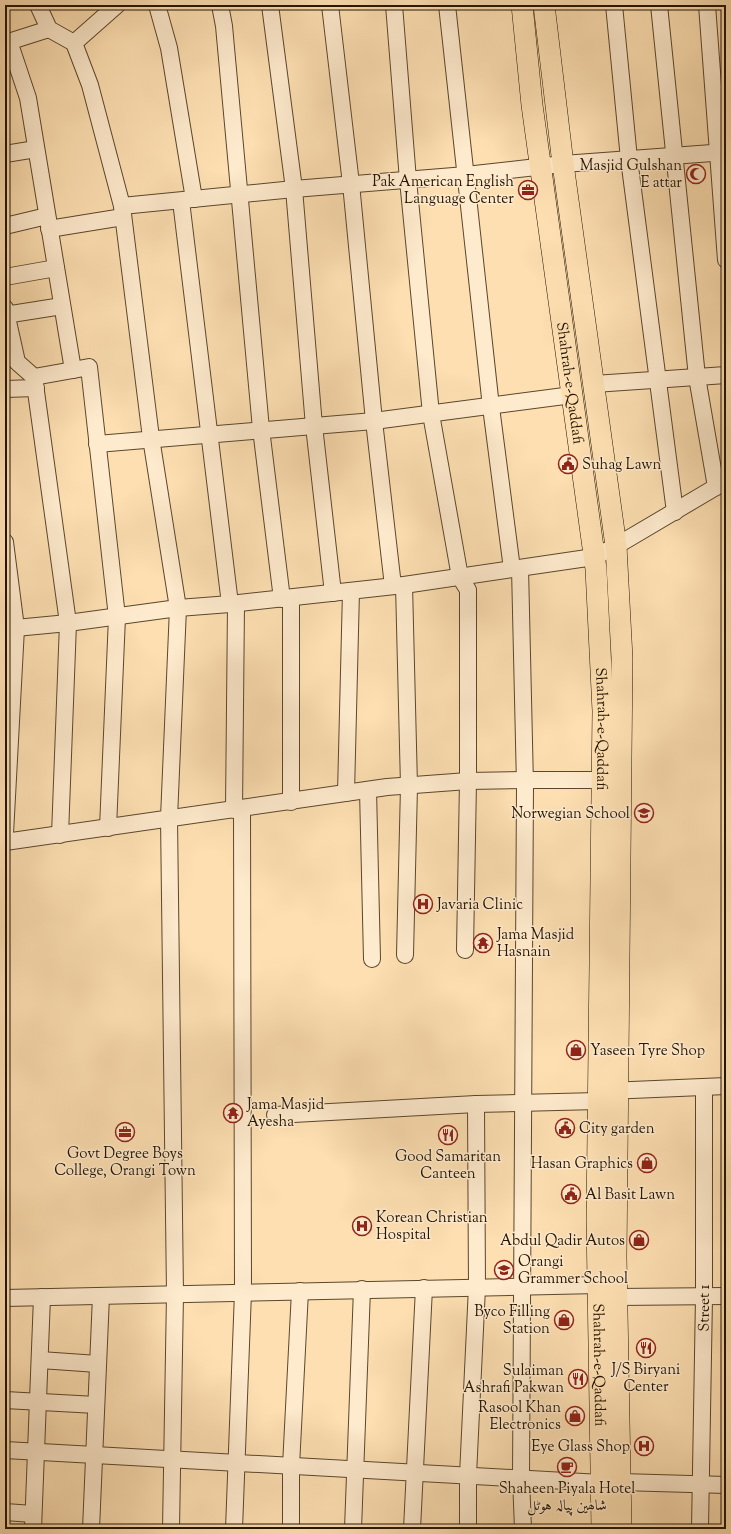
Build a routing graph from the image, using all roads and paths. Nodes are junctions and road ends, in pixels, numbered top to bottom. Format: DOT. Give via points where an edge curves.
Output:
graph roads {
  1 [pos="38,5"];
  2 [pos="157,5"];
  3 [pos="220,5"];
  4 [pos="270,5"];
  5 [pos="330,5"];
  6 [pos="394,5"];
  7 [pos="447,5"];
  8 [pos="522,5"];
  9 [pos="544,5"];
  10 [pos="614,5"];
  11 [pos="659,5"];
  12 [pos="707,5"];
  13 [pos="109,8"];
  14 [pos="49,29"];
  15 [pos="7,42"];
  16 [pos="74,43"];
  17 [pos="36,149"];
  18 [pos="722,152"];
  19 [pos="5,154"];
  20 [pos="673,156"];
  21 [pos="629,159"];
  22 [pos="563,164"];
  23 [pos="540,168"];
  24 [pos="466,175"];
  25 [pos="408,180"];
  26 [pos="351,184"];
  27 [pos="294,189"];
  28 [pos="239,194"];
  29 [pos="187,200"];
  30 [pos="123,212"];
  31 [pos="48,223"];
  32 [pos="5,226"];
  33 [pos="726,260"];
  34 [pos="56,268"];
  35 [pos="5,277"];
  36 [pos="62,306"];
  37 [pos="6,312"];
  38 [pos="73,370"];
  39 [pos="726,375"];
  40 [pos="697,377"];
  41 [pos="658,380"];
  42 [pos="35,382"];
  43 [pos="594,384"];
  44 [pos="5,389"];
  45 [pos="572,395"];
  46 [pos="491,406"];
  47 [pos="431,414"];
  48 [pos="374,421"];
  49 [pos="314,426"];
  50 [pos="260,429"];
  51 [pos="209,436"];
  52 [pos="151,438"];
  53 [pos="97,444"];
  54 [pos="721,484"];
  55 [pos="676,512"];
  56 [pos="5,542"];
  57 [pos="616,546"];
  58 [pos="594,557"];
  59 [pos="516,568"];
  60 [pos="460,577"];
  61 [pos="399,586"];
  62 [pos="351,591"];
  63 [pos="333,593"];
  64 [pos="286,598"];
  65 [pos="233,604"];
  66 [pos="178,608"];
  67 [pos="117,617"];
  68 [pos="68,623"];
  69 [pos="11,629"];
  70 [pos="525,780"];
  71 [pos="602,780"];
  72 [pos="468,781"];
  73 [pos="409,786"];
  74 [pos="368,790"];
  75 [pos="346,793"];
  76 [pos="291,802"];
  77 [pos="238,810"];
  78 [pos="169,818"];
  79 [pos="108,828"];
  80 [pos="5,834"];
  81 [pos="60,835"];
  82 [pos="5,842"];
  83 [pos="465,950"];
  84 [pos="405,955"];
  85 [pos="372,959"];
  86 [pos="726,1086"];
  87 [pos="704,1087"];
  88 [pos="605,1095"];
  89 [pos="523,1103"];
  90 [pos="476,1104"];
  91 [pos="275,1115"];
  92 [pos="598,1285"];
  93 [pos="522,1286"];
  94 [pos="477,1287"];
  95 [pos="424,1288"];
  96 [pos="362,1290"];
  97 [pos="300,1291"];
  98 [pos="243,1292"];
  99 [pos="175,1294"];
  100 [pos="101,1296"];
  101 [pos="726,1296"];
  102 [pos="42,1297"];
  103 [pos="616,1297"];
  104 [pos="704,1297"];
  105 [pos="5,1298"];
  106 [pos="40,1360"];
  107 [pos="98,1364"];
  108 [pos="5,1400"];
  109 [pos="38,1402"];
  110 [pos="96,1405"];
  111 [pos="5,1450"];
  112 [pos="36,1452"];
  113 [pos="93,1455"];
  114 [pos="173,1459"];
  115 [pos="237,1462"];
  116 [pos="291,1466"];
  117 [pos="355,1469"];
  118 [pos="414,1472"];
  119 [pos="468,1475"];
  120 [pos="521,1478"];
  121 [pos="611,1482"];
  122 [pos="700,1484"];
  123 [pos="726,1485"];
  124 [pos="5,1512"];
  125 [pos="33,1522"];
  126 [pos="91,1529"];
  127 [pos="171,1529"];
  128 [pos="234,1529"];
  129 [pos="291,1529"];
  130 [pos="353,1529"];
  131 [pos="412,1529"];
  132 [pos="468,1529"];
  133 [pos="523,1529"];
  134 [pos="602,1529"];
  135 [pos="621,1529"];
  136 [pos="700,1529"];
  1 -- 14 [label="street"];
  2 -- 29 [label="street" via="169,48"];
  3 -- 28 [label="street"];
  4 -- 27 [label="street"];
  5 -- 26 [label="street"];
  6 -- 25 [label="street"];
  7 -- 24 [label="street"];
  8 -- 23 [label="main road, Shahrah-e-Qaddafi"];
  9 -- 22 [label="main road, Shahrah-e-Qaddafi"];
  10 -- 21 [label="street"];
  11 -- 20 [label="street"];
  12 -- 18 [label="street"];
  13 -- 16 [label="street"];
  14 -- 15 [label="street"];
  14 -- 16 [label="street"];
  15 -- 17 [label="street" via="28,98"];
  16 -- 30 [label="street" via="90,84"];
  17 -- 19 [label="street"];
  17 -- 31 [label="street"];
  18 -- 20 [label="street"];
  18 -- 33 [label="street"];
  20 -- 21 [label="street"];
  20 -- 40 [label="street"];
  21 -- 22 [label="street"];
  21 -- 41 [label="street"];
  22 -- 23 [label="street"];
  22 -- 43 [label="main road, Shahrah-e-Qaddafi"];
  23 -- 24 [label="street"];
  23 -- 45 [label="main road, Shahrah-e-Qaddafi"];
  24 -- 25 [label="street"];
  24 -- 46 [label="street"];
  25 -- 26 [label="street"];
  25 -- 47 [label="street"];
  26 -- 27 [label="street"];
  26 -- 48 [label="street"];
  27 -- 28 [label="street"];
  27 -- 49 [label="street"];
  28 -- 29 [label="street"];
  28 -- 50 [label="street"];
  29 -- 30 [label="street"];
  29 -- 51 [label="street"];
  30 -- 31 [label="street"];
  30 -- 52 [label="street"];
  31 -- 32 [label="street"];
  31 -- 34 [label="street"];
  34 -- 35 [label="street"];
  34 -- 36 [label="street"];
  36 -- 37 [label="street"];
  36 -- 38 [label="street"];
  37 -- 42 [label="street" via="17,362"];
  38 -- 42 [label="street"];
  38 -- 53 [label="street" via="89,367"];
  39 -- 40 [label="street"];
  40 -- 41 [label="street"];
  40 -- 54 [label="street"];
  41 -- 43 [label="street"];
  41 -- 55 [label="street"];
  42 -- 44 [label="street"];
  42 -- 68 [label="street"];
  43 -- 57 [label="main road, Shahrah-e-Qaddafi"];
  45 -- 46 [label="street"];
  45 -- 58 [label="main road, Shahrah-e-Qaddafi"];
  46 -- 47 [label="street"];
  46 -- 59 [label="street"];
  47 -- 48 [label="street"];
  47 -- 60 [label="street"];
  48 -- 49 [label="street"];
  48 -- 61 [label="street"];
  49 -- 50 [label="street"];
  49 -- 63 [label="street"];
  50 -- 51 [label="street"];
  50 -- 64 [label="street"];
  51 -- 52 [label="street"];
  51 -- 65 [label="street"];
  52 -- 53 [label="street"];
  52 -- 66 [label="street"];
  53 -- 67 [label="street"];
  54 -- 55 [label="street"];
  55 -- 57 [label="street"];
  56 -- 69 [label="street"];
  57 -- 58 [label="street"];
  57 -- 88 [label="main road, Shahrah-e-Qaddafi" via="622,658"];
  58 -- 59 [label="street"];
  58 -- 71 [label="main road, Shahrah-e-Qaddafi" via="603,711"];
  59 -- 60 [label="street"];
  59 -- 70 [label="street"];
  60 -- 61 [label="street"];
  60 -- 72 [label="street" via="468,590"];
  61 -- 62 [label="street"];
  61 -- 73 [label="street"];
  62 -- 63 [label="street"];
  62 -- 75 [label="street"];
  63 -- 64 [label="street"];
  64 -- 65 [label="street"];
  64 -- 76 [label="street"];
  65 -- 66 [label="street"];
  65 -- 77 [label="street"];
  66 -- 67 [label="street"];
  66 -- 78 [label="street"];
  67 -- 68 [label="street"];
  67 -- 79 [label="street"];
  68 -- 69 [label="street"];
  68 -- 81 [label="street"];
  69 -- 80 [label="street"];
  70 -- 71 [label="street"];
  70 -- 72 [label="street"];
  70 -- 89 [label="street"];
  71 -- 88 [label="main road, Shahrah-e-Qaddafi"];
  72 -- 73 [label="street"];
  72 -- 83 [label="street"];
  73 -- 74 [label="street"];
  73 -- 84 [label="street"];
  74 -- 75 [label="street"];
  74 -- 85 [label="street"];
  75 -- 76 [label="street"];
  76 -- 77 [label="street"];
  77 -- 78 [label="street"];
  77 -- 98 [label="street"];
  78 -- 79 [label="street"];
  78 -- 99 [label="street"];
  79 -- 81 [label="street"];
  81 -- 82 [label="street"];
  86 -- 87 [label="street"];
  87 -- 88 [label="street"];
  87 -- 104 [label="street, Street 1"];
  88 -- 89 [label="street"];
  88 -- 92 [label="main road, Shahrah-e-Qaddafi"];
  88 -- 103 [label="main road, Shahrah-e-Qaddafi"];
  89 -- 90 [label="street"];
  89 -- 93 [label="street"];
  90 -- 91 [label="street"];
  90 -- 94 [label="street"];
  92 -- 93 [label="street"];
  92 -- 121 [label="main road, Shahrah-e-Qaddafi"];
  93 -- 94 [label="street"];
  93 -- 120 [label="street"];
  94 -- 95 [label="street"];
  94 -- 119 [label="street"];
  95 -- 96 [label="street"];
  95 -- 118 [label="street"];
  96 -- 97 [label="street"];
  96 -- 117 [label="street"];
  97 -- 98 [label="street"];
  97 -- 116 [label="street"];
  98 -- 99 [label="street"];
  98 -- 115 [label="street"];
  99 -- 100 [label="street"];
  99 -- 114 [label="street"];
  100 -- 102 [label="street"];
  100 -- 107 [label="street"];
  101 -- 104 [label="street"];
  102 -- 105 [label="street"];
  102 -- 106 [label="street"];
  103 -- 104 [label="street"];
  103 -- 121 [label="main road, Shahrah-e-Qaddafi"];
  104 -- 122 [label="street, Street 1"];
  106 -- 107 [label="street"];
  106 -- 109 [label="street"];
  107 -- 110 [label="street"];
  108 -- 109 [label="street"];
  109 -- 110 [label="street"];
  109 -- 112 [label="street"];
  110 -- 113 [label="street"];
  111 -- 112 [label="street"];
  112 -- 113 [label="street"];
  112 -- 125 [label="street"];
  113 -- 114 [label="street"];
  113 -- 126 [label="street"];
  114 -- 115 [label="street"];
  114 -- 127 [label="street"];
  115 -- 116 [label="street"];
  115 -- 128 [label="street"];
  116 -- 117 [label="street"];
  116 -- 129 [label="street"];
  117 -- 118 [label="street"];
  117 -- 130 [label="street"];
  118 -- 119 [label="street"];
  118 -- 131 [label="street"];
  119 -- 120 [label="street"];
  119 -- 132 [label="street"];
  120 -- 121 [label="street"];
  120 -- 133 [label="street"];
  121 -- 122 [label="street"];
  121 -- 134 [label="main road, Shahrah-e-Qaddafi"];
  121 -- 135 [label="main road, Shahrah-e-Qaddafi"];
  122 -- 123 [label="street"];
  122 -- 136 [label="street, Street 1"];
  124 -- 125 [label="street"];
}
